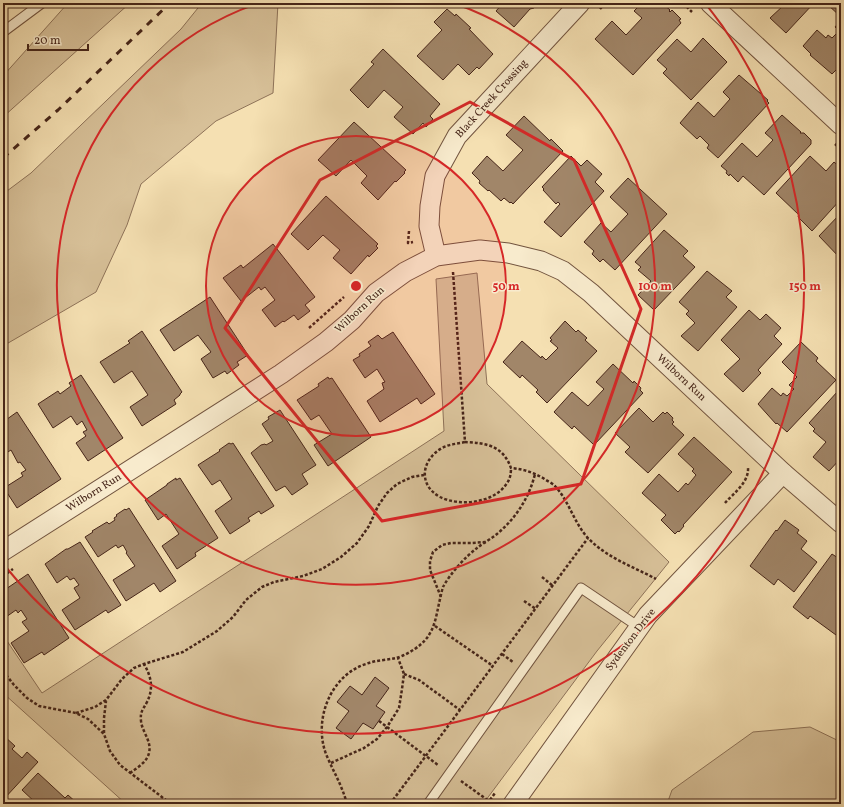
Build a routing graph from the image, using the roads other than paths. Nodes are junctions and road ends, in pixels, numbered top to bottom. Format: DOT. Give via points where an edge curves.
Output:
graph roads {
  1 [pos="42,3"];
  2 [pos="580,3"];
  3 [pos="710,3"];
  4 [pos="3,32"];
  5 [pos="841,125"];
  6 [pos="436,256"];
  7 [pos="776,480"];
  8 [pos="841,523"];
  9 [pos="3,551"];
  10 [pos="639,627"];
  11 [pos="428,804"];
  12 [pos="513,804"];
  1 -- 4 [label="lane"];
  2 -- 6 [label="street, Black Creek Crossing" via="457,136 435,176 429,226"];
  3 -- 5 [label="street"];
  6 -- 7 [label="street, Wilborn Run" via="480,250 508,253 541,261 563,271 591,293"];
  6 -- 9 [label="street, Wilborn Run" via="405,272 376,293 352,320 281,374"];
  7 -- 8 [label="street, Wilborn Run"];
  7 -- 10 [label="street, Sydenton Drive"];
  10 -- 11 [label="lane" via="581,588"];
  10 -- 12 [label="street, Sydenton Drive"];
}
